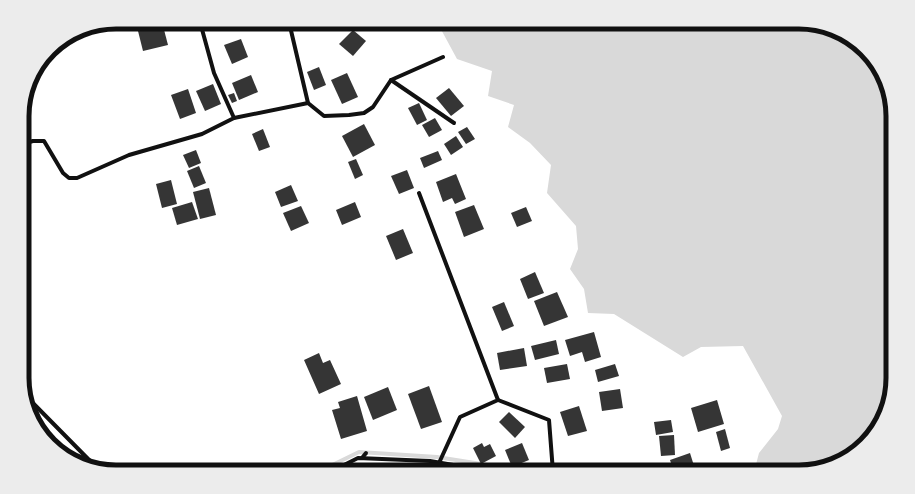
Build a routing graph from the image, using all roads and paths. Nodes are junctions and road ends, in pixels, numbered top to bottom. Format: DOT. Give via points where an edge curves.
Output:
graph roads {
  1 [pos="202,29"];
  2 [pos="291,29"];
  3 [pos="443,57"];
  4 [pos="391,80"];
  5 [pos="308,103"];
  6 [pos="234,118"];
  7 [pos="454,123"];
  8 [pos="29,142"];
  9 [pos="419,193"];
  10 [pos="498,400"];
  11 [pos="33,403"];
  12 [pos="366,454"];
  13 [pos="362,458"];
  14 [pos="89,460"];
  15 [pos="439,462"];
  16 [pos="344,465"];
  17 [pos="456,465"];
  18 [pos="552,465"];
  1 -- 6 [label="street" via="214,73"];
  2 -- 5 [label="street"];
  3 -- 4 [label="street"];
  4 -- 5 [label="street" via="373,107 364,113 324,116"];
  4 -- 7 [label="street"];
  5 -- 6 [label="street"];
  6 -- 8 [label="street" via="202,134 129,155 77,178 69,178 63,173 44,141"];
  9 -- 10 [label="street"];
  10 -- 15 [label="street" via="460,417"];
  10 -- 18 [label="street" via="549,420"];
  11 -- 14 [label="street"];
  12 -- 13 [label="street"];
  13 -- 15 [label="street"];
  13 -- 16 [label="street"];
  15 -- 17 [label="street"];
}
